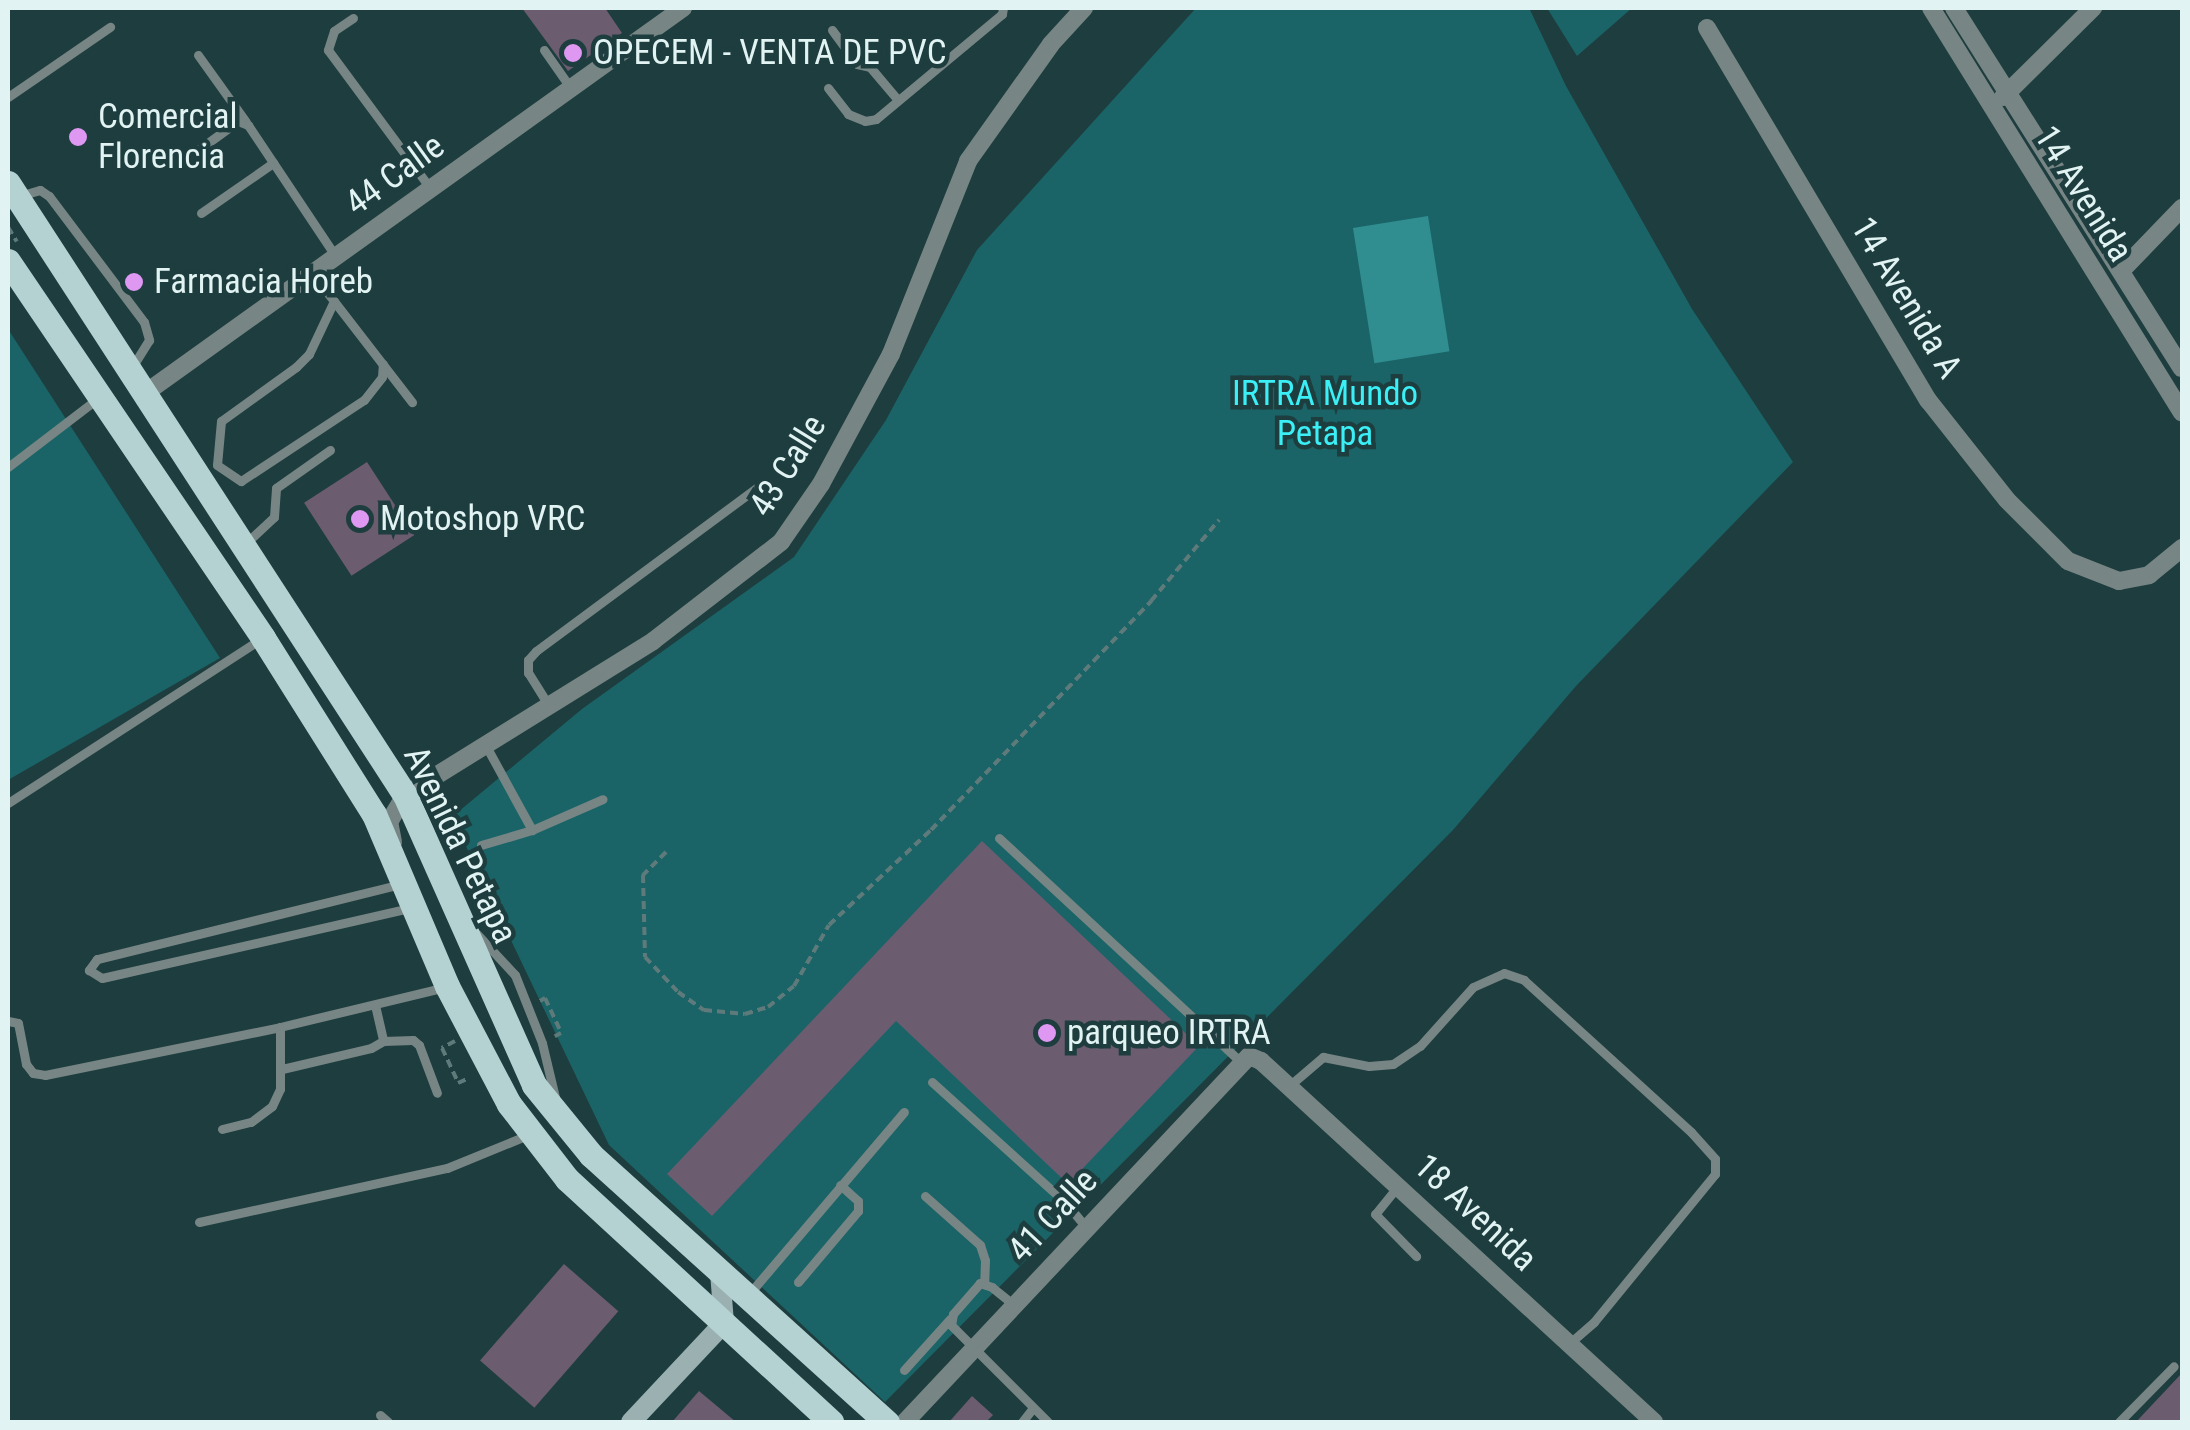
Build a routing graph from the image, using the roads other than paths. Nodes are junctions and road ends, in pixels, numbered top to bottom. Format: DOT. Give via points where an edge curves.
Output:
graph roads {
  1 [pos="683,8"];
  2 [pos="1003,8"];
  3 [pos="1084,8"];
  4 [pos="1930,8"];
  5 [pos="1954,8"];
  6 [pos="2093,8"];
  7 [pos="353,18"];
  8 [pos="110,26"];
  9 [pos="1707,28"];
  10 [pos="832,30"];
  11 [pos="544,50"];
  12 [pos="198,56"];
  13 [pos="570,87"];
  14 [pos="828,88"];
  15 [pos="2010,91"];
  16 [pos="8,96"];
  17 [pos="898,100"];
  18 [pos="1992,108"];
  19 [pos="248,125"];
  20 [pos="273,163"];
  21 [pos="176,166"];
  22 [pos="431,189"];
  23 [pos="12,190"];
  24 [pos="2182,208"];
  25 [pos="201,214"];
  26 [pos="336,257"];
  27 [pos="8,261"];
  28 [pos="2122,269"];
  29 [pos="313,274"];
  30 [pos="334,301"];
  31 [pos="383,364"];
  32 [pos="2182,368"];
  33 [pos="136,381"];
  34 [pos="99,397"];
  35 [pos="412,402"];
  36 [pos="2182,413"];
  37 [pos="330,450"];
  38 [pos="8,468"];
  39 [pos="766,481"];
  40 [pos="243,546"];
  41 [pos="2182,548"];
  42 [pos="263,638"];
  43 [pos="548,706"];
  44 [pos="486,746"];
  45 [pos="405,795"];
  46 [pos="603,799"];
  47 [pos="8,804"];
  48 [pos="532,830"];
  49 [pos="999,838"];
  50 [pos="482,844"];
  51 [pos="405,890"];
  52 [pos="447,986"];
  53 [pos="374,1005"];
  54 [pos="8,1021"];
  55 [pos="280,1028"];
  56 [pos="383,1041"];
  57 [pos="1245,1058"];
  58 [pos="282,1068"];
  59 [pos="932,1082"];
  60 [pos="1289,1086"];
  61 [pos="437,1093"];
  62 [pos="904,1112"];
  63 [pos="222,1129"];
  64 [pos="531,1134"];
  65 [pos="840,1185"];
  66 [pos="1398,1186"];
  67 [pos="924,1196"];
  68 [pos="200,1222"];
  69 [pos="1086,1228"];
  70 [pos="1416,1256"];
  71 [pos="720,1272"];
  72 [pos="798,1282"];
  73 [pos="984,1284"];
  74 [pos="747,1296"];
  75 [pos="1014,1305"];
  76 [pos="950,1318"];
  77 [pos="724,1323"];
  78 [pos="1569,1344"];
  79 [pos="974,1349"];
  80 [pos="2174,1366"];
  81 [pos="904,1370"];
  82 [pos="1033,1408"];
  83 [pos="631,1422"];
  84 [pos="831,1422"];
  85 [pos="887,1422"];
  86 [pos="905,1422"];
  87 [pos="1022,1422"];
  88 [pos="1048,1422"];
  89 [pos="1654,1422"];
  90 [pos="2119,1422"];
  1 -- 13 [label="street, 44 Calle"];
  2 -- 17 [label="lane"];
  3 -- 43 [label="street, 43 Calle" via="968,160 891,354 821,484 781,542 653,641"];
  4 -- 18 [label="street, 14 Avenida"];
  5 -- 15 [label="street, 14 Avenida"];
  6 -- 15 [label="street"];
  7 -- 22 [label="lane" via="334,31 328,50"];
  8 -- 16 [label="lane"];
  9 -- 41 [label="street, 14 Avenida A" via="1928,400 2006,500 2086,572 2134,580"];
  10 -- 17 [label="lane" via="857,64 870,67"];
  11 -- 13 [label="lane"];
  12 -- 19 [label="lane"];
  13 -- 22 [label="street, 44 Calle"];
  14 -- 17 [label="lane" via="848,114 865,122"];
  15 -- 18 [label="street"];
  15 -- 28 [label="street, 14 Avenida"];
  18 -- 36 [label="street, 14 Avenida"];
  19 -- 20 [label="lane"];
  19 -- 21 [label="lane" via="238,121"];
  20 -- 25 [label="lane"];
  20 -- 26 [label="lane"];
  22 -- 26 [label="street, 44 Calle"];
  23 -- 33 [label="main road, Avenida Petapa"];
  23 -- 33 [label="lane" via="49,196 144,322 149,340"];
  24 -- 28 [label="street"];
  26 -- 29 [label="street, 44 Calle"];
  27 -- 34 [label="main road, Avenida Petapa"];
  28 -- 32 [label="street, 14 Avenida"];
  29 -- 30 [label="lane"];
  29 -- 33 [label="street, 44 Calle"];
  30 -- 31 [label="lane"];
  30 -- 31 [label="lane" via="296,368 221,421 217,464 241,481 364,400 375,390"];
  31 -- 35 [label="lane"];
  33 -- 34 [label="main road"];
  33 -- 40 [label="main road, Avenida Petapa"];
  34 -- 38 [label="lane"];
  34 -- 42 [label="main road, Avenida Petapa"];
  37 -- 40 [label="lane" via="276,488 274,517"];
  39 -- 43 [label="lane" via="536,651 528,673"];
  40 -- 45 [label="main road, Avenida Petapa"];
  42 -- 47 [label="lane"];
  42 -- 51 [label="main road, Avenida Petapa" via="374,814"];
  43 -- 44 [label="street, 43 Calle"];
  44 -- 45 [label="street, 43 Calle"];
  44 -- 48 [label="lane"];
  45 -- 51 [label="street" via="389,822"];
  45 -- 71 [label="main road, Avenida Petapa" via="518,1054 560,1120"];
  46 -- 48 [label="lane"];
  48 -- 50 [label="lane"];
  49 -- 57 [label="lane"];
  51 -- 51 [label="lane" via="97,958 89,970 102,978"];
  51 -- 52 [label="main road, Avenida Petapa"];
  52 -- 53 [label="lane"];
  52 -- 64 [label="main road, Avenida Petapa"];
  53 -- 55 [label="lane"];
  53 -- 56 [label="lane"];
  54 -- 55 [label="lane" via="18,1023 26,1064 44,1075"];
  55 -- 58 [label="lane"];
  56 -- 58 [label="lane"];
  56 -- 61 [label="lane" via="416,1041"];
  57 -- 60 [label="street, 18 Avenida" via="1261,1060"];
  57 -- 69 [label="street, 41 Calle"];
  58 -- 63 [label="lane" via="272,1106 251,1122"];
  59 -- 69 [label="lane"];
  60 -- 66 [label="street, 18 Avenida"];
  60 -- 78 [label="lane" via="1324,1057 1393,1064 1420,1046 1472,987 1504,973 1524,980 1691,1132 1715,1158 1715,1174"];
  62 -- 65 [label="lane"];
  64 -- 68 [label="lane" via="447,1168"];
  64 -- 77 [label="main road, Avenida Petapa" via="567,1179"];
  65 -- 72 [label="lane" via="858,1201 858,1210"];
  65 -- 74 [label="lane"];
  66 -- 70 [label="lane" via="1376,1217"];
  66 -- 78 [label="street, 18 Avenida"];
  67 -- 73 [label="lane" via="980,1245"];
  69 -- 75 [label="street, 41 Calle"];
  71 -- 74 [label="main road, Avenida Petapa"];
  71 -- 77 [label="street"];
  73 -- 75 [label="lane"];
  73 -- 76 [label="lane"];
  74 -- 85 [label="main road, Avenida Petapa"];
  75 -- 79 [label="street, 41 Calle"];
  76 -- 79 [label="lane"];
  76 -- 81 [label="lane"];
  77 -- 83 [label="street"];
  77 -- 84 [label="main road, Avenida Petapa"];
  78 -- 89 [label="street, 18 Avenida"];
  79 -- 82 [label="lane"];
  79 -- 86 [label="street, 41 Calle"];
  80 -- 90 [label="lane"];
  82 -- 87 [label="lane"];
  82 -- 88 [label="lane"];
}
